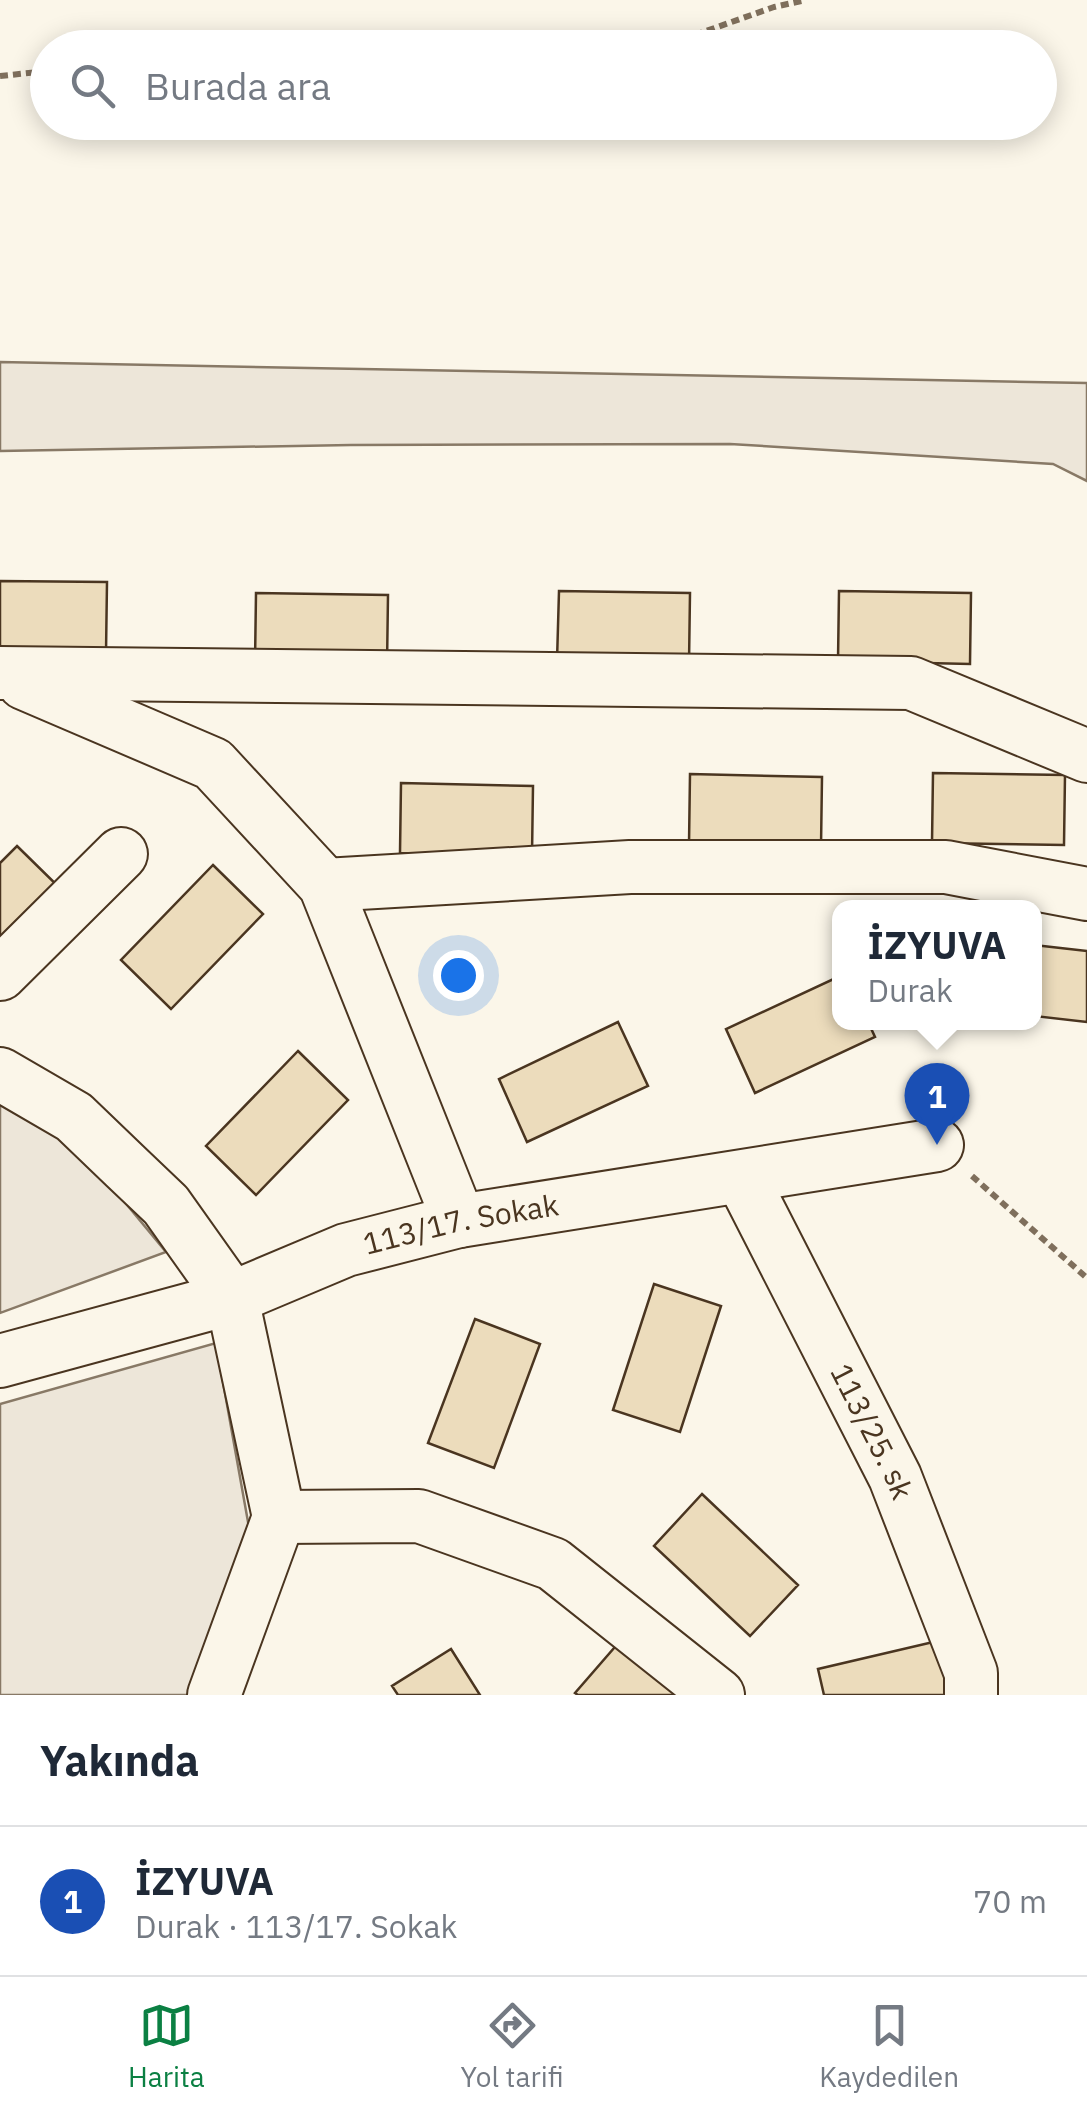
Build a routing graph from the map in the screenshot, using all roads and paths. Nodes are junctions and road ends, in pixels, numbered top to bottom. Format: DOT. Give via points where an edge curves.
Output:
graph roads {
  1 [pos="806,0"];
  2 [pos="709,30"];
  3 [pos="30,73"];
  4 [pos="0,76"];
  5 [pos="1087,756"];
  6 [pos="121,854"];
  7 [pos="325,886"];
  8 [pos="1087,894"];
  9 [pos="0,974"];
  10 [pos="0,1074"];
  11 [pos="937,1145"];
  12 [pos="742,1178"];
  13 [pos="459,1221"];
  14 [pos="1087,1278"];
  15 [pos="232,1298"];
  16 [pos="0,1361"];
  17 [pos="279,1516"];
  18 [pos="214,1695"];
  19 [pos="718,1695"];
  20 [pos="971,1695"];
  1 -- 2 [label="path"];
  3 -- 4 [label="path"];
  5 -- 7 [label="street" via="910,683 0,673 213,764"];
  6 -- 9 [label="street"];
  7 -- 8 [label="street" via="630,867 946,867"];
  7 -- 13 [label="street"];
  10 -- 15 [label="street" via="74,1117 166,1205"];
  11 -- 12 [label="street, 113/17. Sokak"];
  11 -- 14 [label="path"];
  12 -- 13 [label="street, 113/17. Sokak"];
  12 -- 20 [label="street, 113/25. sk" via="896,1477 972,1672"];
  13 -- 15 [label="street, 113/17. Sokak" via="346,1250"];
  15 -- 16 [label="street, 113/17. Sokak"];
  15 -- 17 [label="street"];
  17 -- 18 [label="street"];
  17 -- 19 [label="street" via="420,1516 553,1564"];
}
